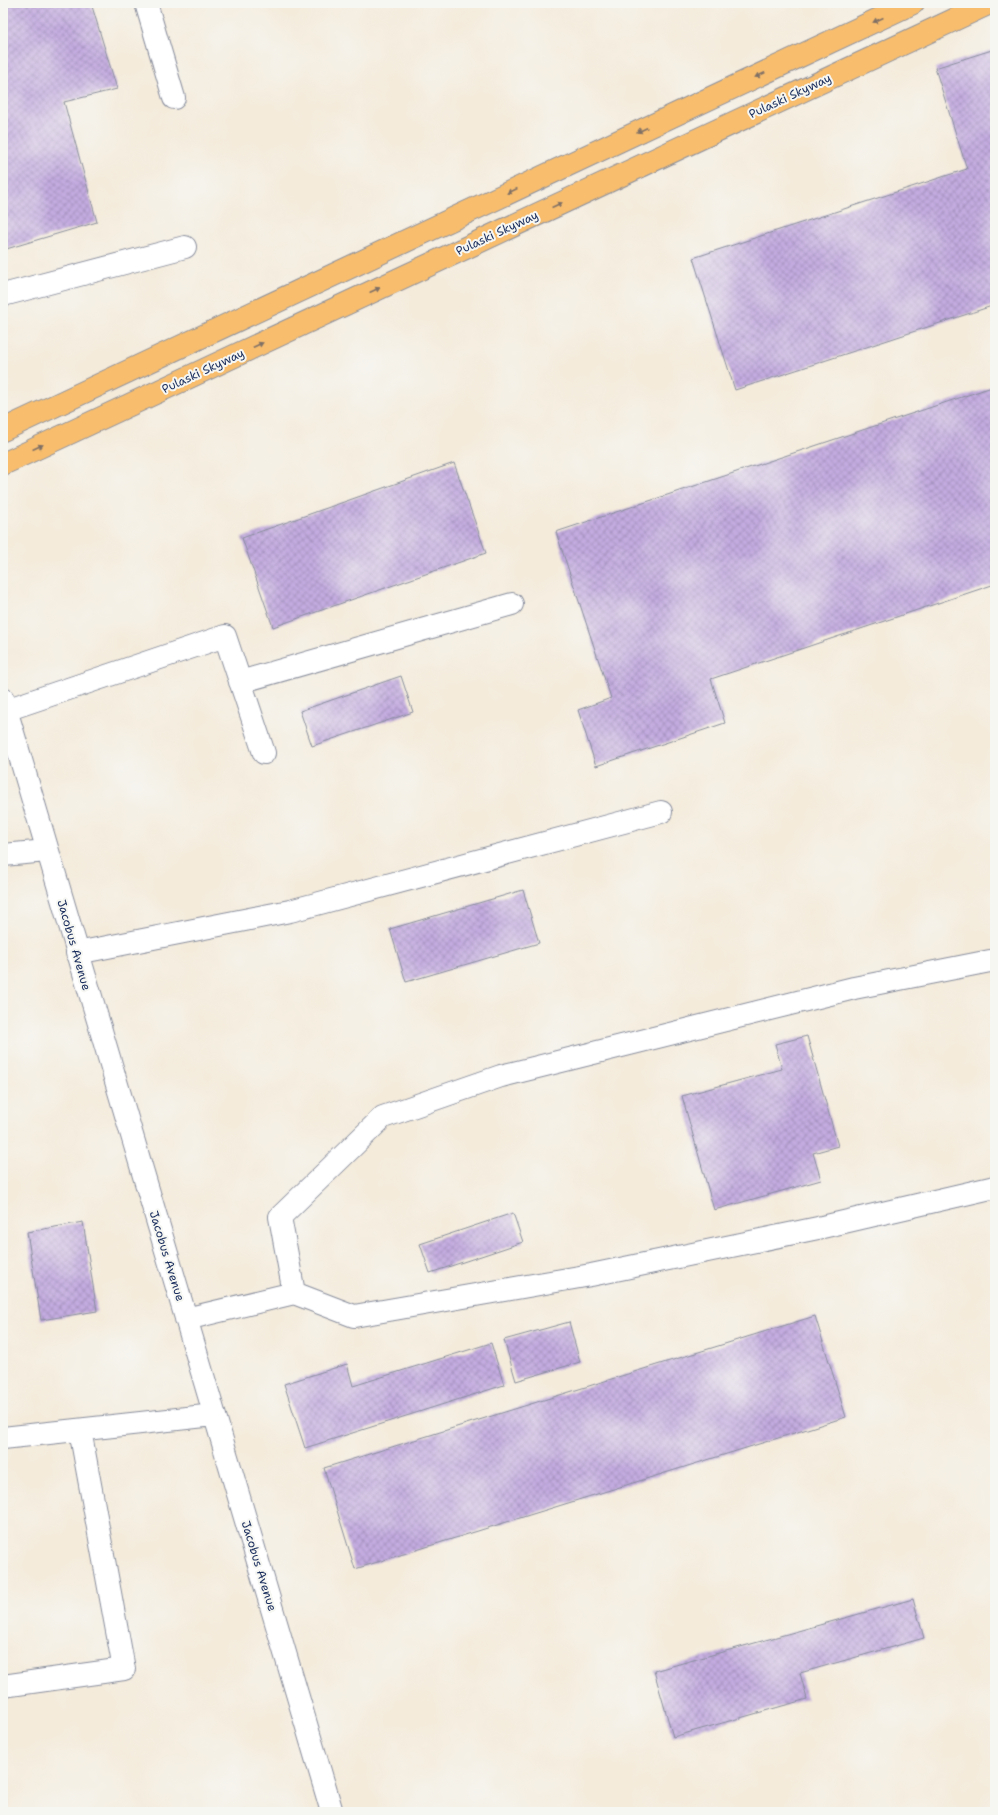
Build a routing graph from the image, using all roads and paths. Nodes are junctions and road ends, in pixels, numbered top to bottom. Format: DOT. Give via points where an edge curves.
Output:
graph roads {
  1 [pos="146,3"];
  2 [pos="913,3"];
  3 [pos="990,3"];
  4 [pos="174,98"];
  5 [pos="186,247"];
  6 [pos="3,295"];
  7 [pos="3,430"];
  8 [pos="3,464"];
  9 [pos="512,604"];
  10 [pos="240,682"];
  11 [pos="5,705"];
  12 [pos="264,752"];
  13 [pos="661,812"];
  14 [pos="46,851"];
  15 [pos="3,855"];
  16 [pos="77,953"];
  17 [pos="995,962"];
  18 [pos="995,1187"];
  19 [pos="294,1293"];
  20 [pos="186,1319"];
  21 [pos="214,1415"];
  22 [pos="80,1430"];
  23 [pos="3,1438"];
  24 [pos="3,1686"];
  25 [pos="332,1812"];
  1 -- 4 [label="street"];
  2 -- 7 [label="highway, one-way"];
  8 -- 3 [label="highway, Pulaski Skyway, one-way"];
  5 -- 6 [label="street"];
  9 -- 10 [label="street"];
  10 -- 11 [label="street" via="225,636"];
  10 -- 12 [label="street"];
  11 -- 14 [label="street, Jacobus Avenue"];
  13 -- 16 [label="street" via="290,910"];
  14 -- 15 [label="street"];
  14 -- 16 [label="street, Jacobus Avenue"];
  16 -- 20 [label="street, Jacobus Avenue"];
  17 -- 19 [label="street" via="854,988 501,1076 383,1118 280,1217"];
  18 -- 19 [label="street" via="818,1228 591,1275 354,1316"];
  19 -- 20 [label="street"];
  20 -- 21 [label="street, Jacobus Avenue"];
  21 -- 22 [label="street"];
  21 -- 25 [label="street, Jacobus Avenue"];
  22 -- 23 [label="street"];
  22 -- 24 [label="street" via="124,1669"];
}
